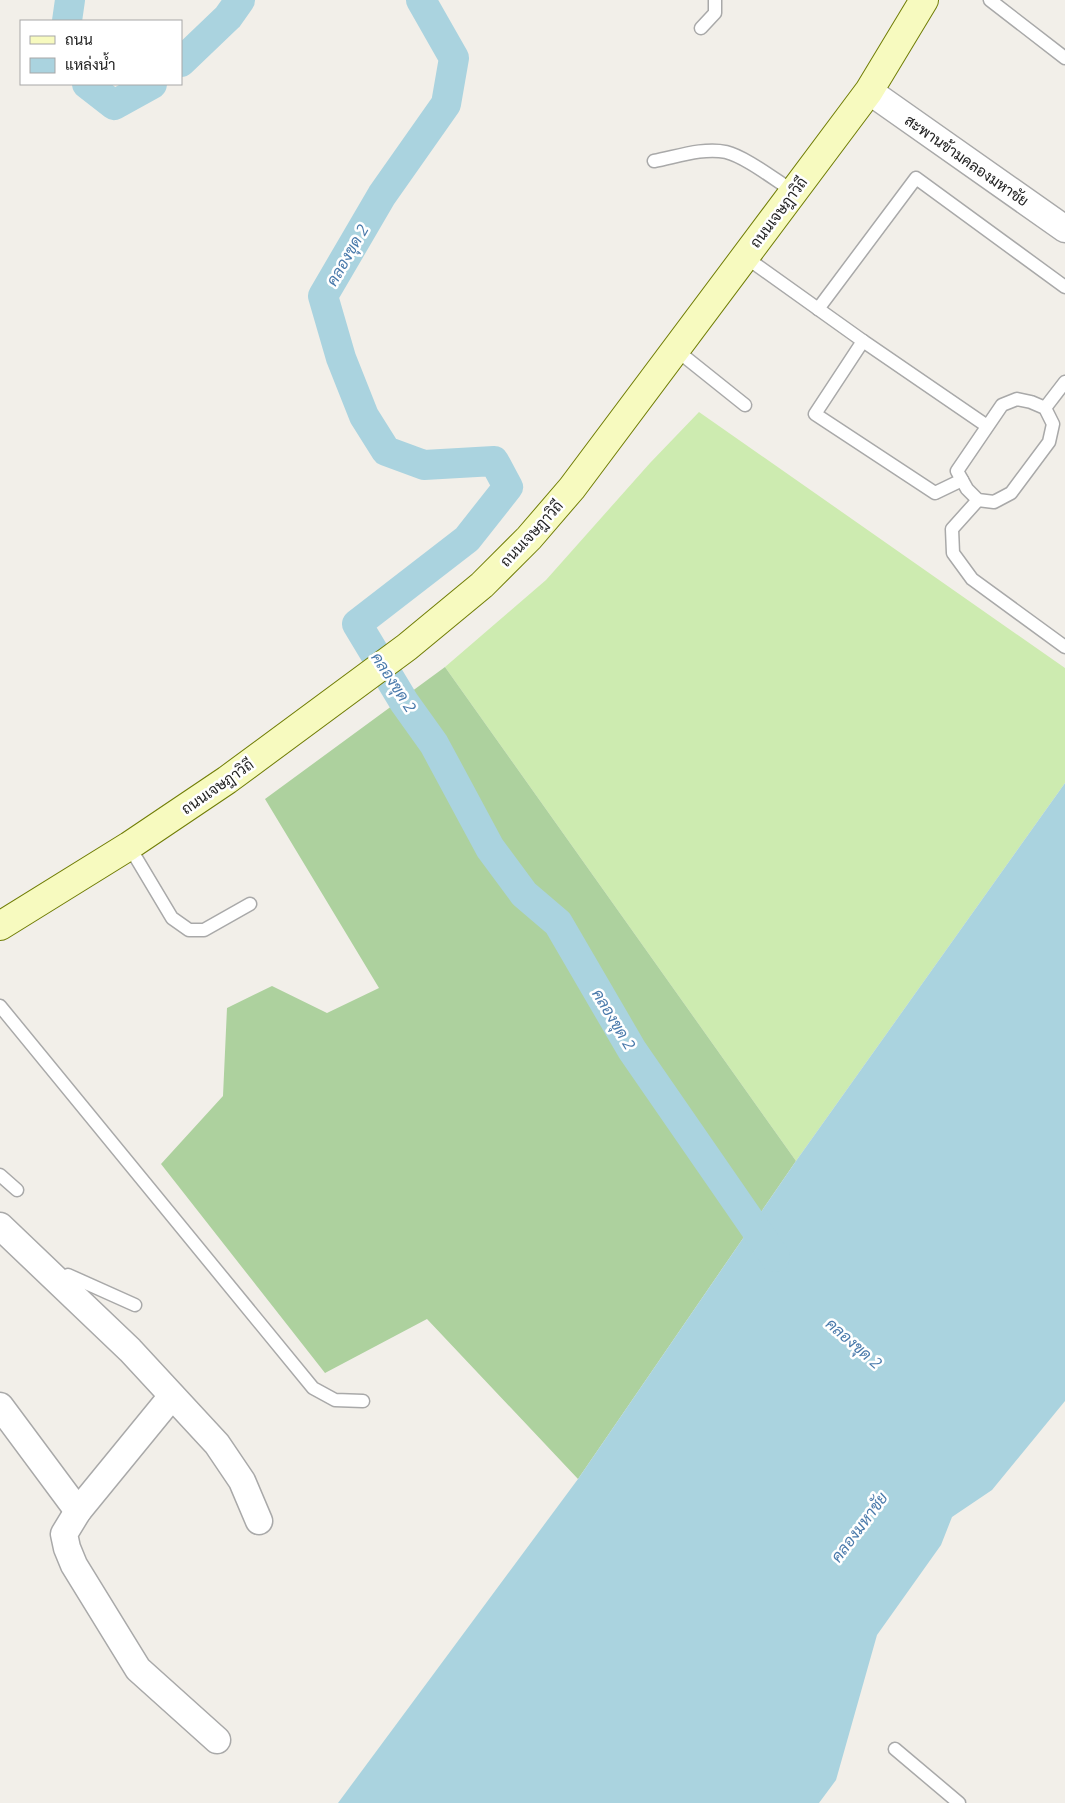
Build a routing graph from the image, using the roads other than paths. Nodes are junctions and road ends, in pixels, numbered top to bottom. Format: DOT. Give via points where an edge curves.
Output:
graph roads {
  1 [pos="715,0"];
  2 [pos="924,0"];
  3 [pos="990,0"];
  4 [pos="701,28"];
  5 [pos="1065,58"];
  6 [pos="869,91"];
  7 [pos="654,161"];
  8 [pos="793,191"];
  9 [pos="1065,229"];
  10 [pos="744,256"];
  11 [pos="1065,288"];
  12 [pos="818,309"];
  13 [pos="863,341"];
  14 [pos="675,349"];
  15 [pos="1065,382"];
  16 [pos="745,405"];
  17 [pos="1045,408"];
  18 [pos="988,426"];
  19 [pos="962,480"];
  20 [pos="978,500"];
  21 [pos="1065,647"];
  22 [pos="129,846"];
  23 [pos="250,904"];
  24 [pos="0,926"];
  25 [pos="0,1006"];
  26 [pos="0,1175"];
  27 [pos="17,1190"];
  28 [pos="0,1226"];
  29 [pos="57,1281"];
  30 [pos="135,1305"];
  31 [pos="172,1396"];
  32 [pos="363,1401"];
  33 [pos="0,1406"];
  34 [pos="78,1510"];
  35 [pos="259,1521"];
  36 [pos="217,1740"];
  37 [pos="895,1749"];
  38 [pos="959,1803"];
  1 -- 4 [label="lane" via="715,13"];
  2 -- 6 [label="street, ถนนเจษฎาวิถี"];
  3 -- 5 [label="lane"];
  6 -- 8 [label="street, ถนนเจษฎาวิถี"];
  6 -- 9 [label="street, สะพานข้ามคลองมหาชัย"];
  7 -- 8 [label="lane" via="708,151 726,152"];
  8 -- 10 [label="street, ถนนเจษฎาวิถี"];
  10 -- 12 [label="lane"];
  10 -- 14 [label="street, ถนนเจษฎาวิถี"];
  11 -- 12 [label="lane" via="916,178"];
  12 -- 13 [label="lane"];
  13 -- 18 [label="lane"];
  13 -- 19 [label="lane" via="815,414 935,493"];
  14 -- 16 [label="lane"];
  14 -- 22 [label="street, ถนนเจษฎาวิถี" via="572,488 530,538 482,584 407,647 227,780"];
  15 -- 17 [label="lane"];
  17 -- 18 [label="lane" via="1017,399 1002,405"];
  17 -- 20 [label="lane" via="1053,424 1049,442 1011,493 994,502"];
  18 -- 19 [label="lane" via="957,471"];
  19 -- 20 [label="lane"];
  20 -- 21 [label="lane" via="952,529 953,554 972,579"];
  22 -- 23 [label="lane" via="172,918 189,930 204,930"];
  22 -- 24 [label="street, ถนนเจษฎาวิถี"];
  25 -- 32 [label="lane" via="313,1388 335,1400"];
  26 -- 27 [label="lane"];
  28 -- 29 [label="street"];
  29 -- 30 [label="lane" via="68,1275"];
  29 -- 31 [label="street" via="130,1350"];
  31 -- 34 [label="street"];
  31 -- 35 [label="street" via="217,1444 242,1481"];
  33 -- 34 [label="street"];
  34 -- 36 [label="street" via="64,1534 74,1565 89,1591 138,1669"];
  37 -- 38 [label="lane"];
}
